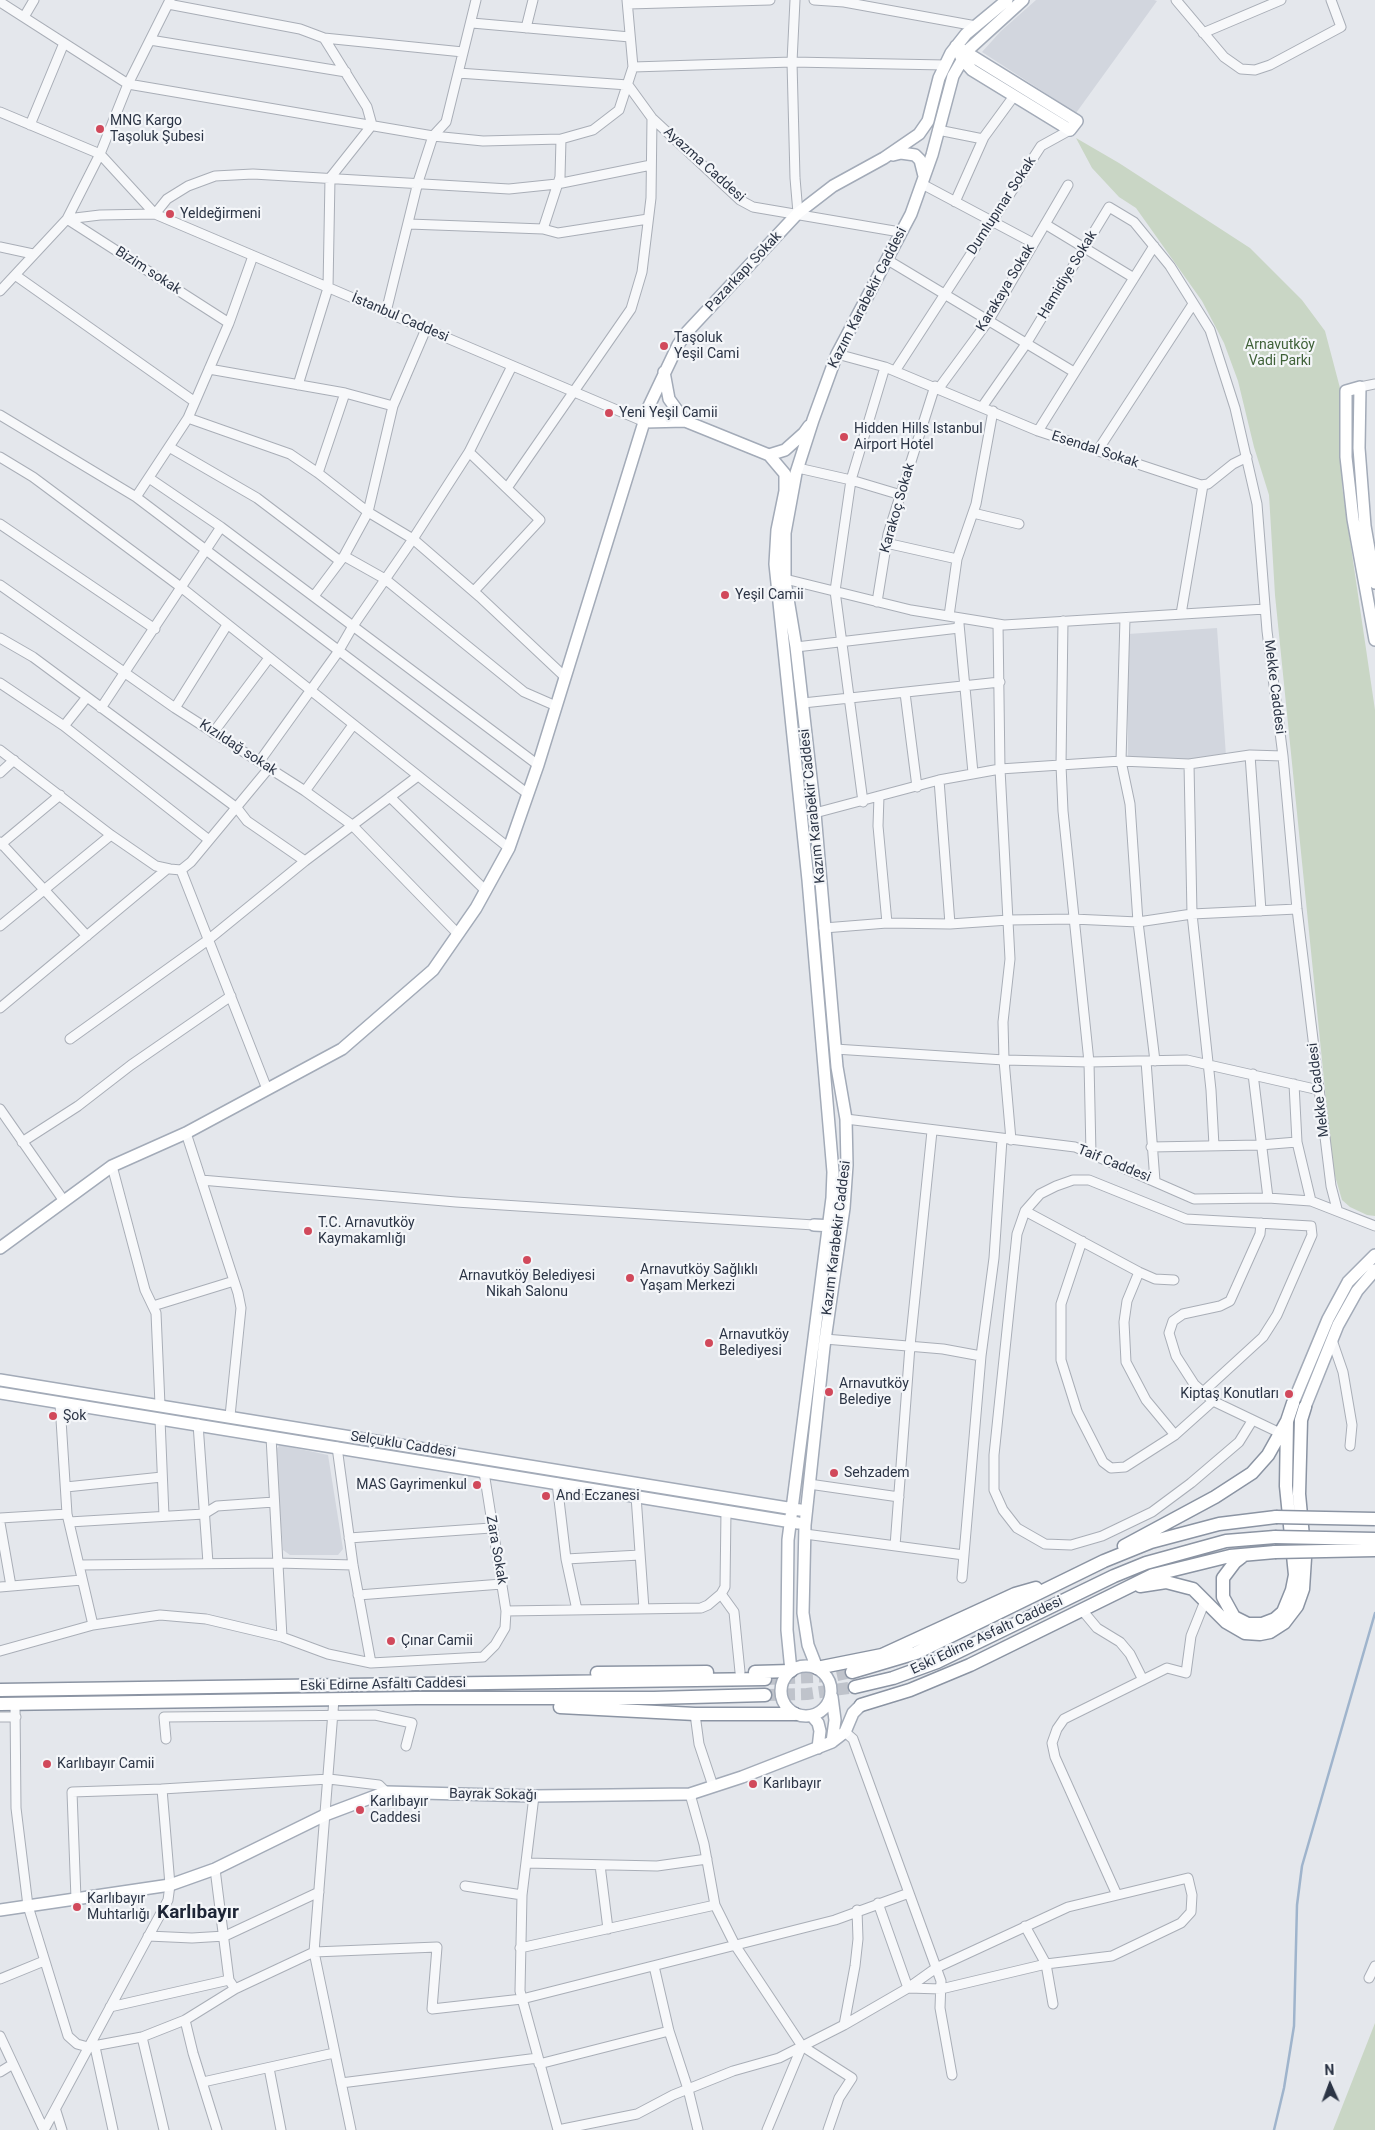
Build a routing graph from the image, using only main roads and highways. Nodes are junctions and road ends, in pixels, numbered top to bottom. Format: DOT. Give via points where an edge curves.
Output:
graph roads {
  1 [pos="1007,0"];
  2 [pos="1023,0"];
  3 [pos="956,46"];
  4 [pos="964,56"];
  5 [pos="884,158"];
  6 [pos="923,180"];
  7 [pos="664,372"];
  8 [pos="813,420"];
  9 [pos="685,421"];
  10 [pos="644,422"];
  11 [pos="769,455"];
  12 [pos="1375,583"];
  13 [pos="1375,640"];
  14 [pos="814,1225"];
  15 [pos="841,1226"];
  16 [pos="827,1232"];
  17 [pos="0,1248"];
  18 [pos="1375,1255"];
  19 [pos="1375,1270"];
  20 [pos="0,1380"];
  21 [pos="0,1393"];
  22 [pos="1299,1405"];
  23 [pos="1287,1420"];
  24 [pos="337,1434"];
  25 [pos="336,1447"];
  26 [pos="536,1468"];
  27 [pos="534,1480"];
  28 [pos="792,1509"];
  29 [pos="806,1512"];
  30 [pos="1375,1519"];
  31 [pos="790,1522"];
  32 [pos="805,1529"];
  33 [pos="1375,1539"];
  34 [pos="1375,1550"];
  35 [pos="1244,1555"];
  36 [pos="1104,1561"];
  37 [pos="1067,1579"];
  38 [pos="1126,1588"];
  39 [pos="817,1668"];
  40 [pos="790,1671"];
  41 [pos="852,1672"];
  42 [pos="765,1679"];
  43 [pos="526,1683"];
  44 [pos="855,1687"];
  45 [pos="0,1690"];
  46 [pos="765,1694"];
  47 [pos="503,1699"];
  48 [pos="0,1704"];
  49 [pos="861,1705"];
  50 [pos="828,1710"];
  51 [pos="794,1714"];
  52 [pos="812,1716"];
  53 [pos="832,1742"];
  54 [pos="818,1748"];
  55 [pos="0,1910"];
  1 -- 3 [label="main road"];
  2 -- 4 [label="main road, Kazım Karabekir Caddesi"];
  3 -- 4 [label="main road"];
  3 -- 5 [label="main road" via="939,78 928,121 919,134"];
  4 -- 4 [label="main road" via="1073,126 972,70"];
  4 -- 6 [label="main road, Kazım Karabekir Caddesi" via="948,88"];
  5 -- 6 [label="main road" via="901,153 915,155 920,160"];
  5 -- 7 [label="main road, Pazarkapı Sokak" via="833,186 798,213 687,332"];
  6 -- 8 [label="main road, Kazım Karabekir Caddesi" via="911,214 837,354"];
  7 -- 9 [label="main road" via="669,398"];
  7 -- 10 [label="main road, Pazarkapı Sokak"];
  8 -- 11 [label="main road" via="785,450"];
  8 -- 15 [label="main road, Kazım Karabekir Caddesi" via="789,504 785,579 803,703 835,1049 846,1119 847,1165"];
  9 -- 10 [label="main road"];
  9 -- 11 [label="main road"];
  10 -- 17 [label="main road, Pazarkapı Sokak" via="510,848 486,891 433,970 342,1049 186,1133 112,1166"];
  11 -- 16 [label="main road, Kazım Karabekir Caddesi" via="785,474 776,564 832,1150 832,1198"];
  12 -- 13 [label="main road" via="1365,526 1359,448 1360,387 1346,391 1346,457 1353,519"];
  14 -- 16 [label="main road"];
  15 -- 16 [label="main road"];
  15 -- 29 [label="main road, Kazım Karabekir Caddesi"];
  16 -- 28 [label="main road, Kazım Karabekir Caddesi"];
  18 -- 22 [label="main road" via="1348,1282 1328,1319"];
  19 -- 22 [label="main road" via="1357,1291"];
  20 -- 24 [label="main road, Selçuklu Caddesi"];
  21 -- 25 [label="main road, Selçuklu Caddesi"];
  22 -- 23 [label="highway"];
  22 -- 38 [label="highway" via="1299,1494 1305,1558 1303,1589 1297,1606 1284,1623 1270,1632 1244,1633 1226,1622 1193,1588 1166,1582"];
  23 -- 35 [label="highway" via="1286,1486 1295,1575 1283,1612 1262,1624 1248,1624 1234,1617 1223,1597 1223,1578"];
  23 -- 36 [label="highway" via="1268,1455 1241,1482 1130,1541"];
  24 -- 25 [label="main road"];
  24 -- 26 [label="main road, Selçuklu Caddesi"];
  25 -- 27 [label="main road, Selçuklu Caddesi"];
  26 -- 27 [label="main road"];
  26 -- 28 [label="main road, Selçuklu Caddesi"];
  27 -- 31 [label="main road, Selçuklu Caddesi"];
  28 -- 29 [label="main road, Selçuklu Caddesi"];
  28 -- 31 [label="main road, Kazım Karabekir Caddesi"];
  29 -- 32 [label="main road, Kazım Karabekir Caddesi"];
  30 -- 36 [label="highway, bridge" via="1276,1517 1219,1524 1170,1536"];
  31 -- 32 [label="main road, Selçuklu Caddesi"];
  31 -- 40 [label="main road, Kazım Karabekir Caddesi" via="786,1556"];
  32 -- 39 [label="main road, Kazım Karabekir Caddesi" via="803,1613 808,1645"];
  33 -- 44 [label="highway, Eski Edirne Asfaltı Caddesi, bridge" via="1275,1537 1240,1539 1199,1547 1114,1576 937,1662"];
  34 -- 35 [label="highway, bridge"];
  35 -- 38 [label="highway" via="1182,1566"];
  36 -- 37 [label="highway, Eski Edirne Asfaltı Caddesi"];
  37 -- 39 [label="highway" via="1015,1594 882,1655"];
  37 -- 41 [label="highway, Eski Edirne Asfaltı Caddesi" via="916,1653"];
  38 -- 49 [label="highway" via="970,1665 910,1690"];
  39 -- 40 [label="main road" via="803,1666"];
  39 -- 50 [label="main road" via="829,1679 832,1696"];
  40 -- 43 [label="highway" via="570,1674"];
  40 -- 51 [label="main road" via="782,1683 782,1697"];
  42 -- 43 [label="highway, Eski Edirne Asfaltı Caddesi"];
  43 -- 45 [label="highway, Eski Edirne Asfaltı Caddesi"];
  46 -- 47 [label="highway, Eski Edirne Asfaltı Caddesi"];
  47 -- 48 [label="highway, Eski Edirne Asfaltı Caddesi" via="334,1699 15,1710"];
  47 -- 51 [label="highway" via="548,1706 695,1714"];
  49 -- 50 [label="main road"];
  49 -- 53 [label="main road, Bayrak Sokağı" via="848,1721 845,1732"];
  50 -- 52 [label="main road"];
  50 -- 53 [label="main road"];
  51 -- 52 [label="main road"];
  52 -- 54 [label="main road" via="820,1731"];
  53 -- 54 [label="main road, Bayrak Sokağı"];
  54 -- 55 [label="main road, Bayrak Sokağı" via="690,1794 534,1796 386,1792 326,1815 215,1869 170,1885"];
}
